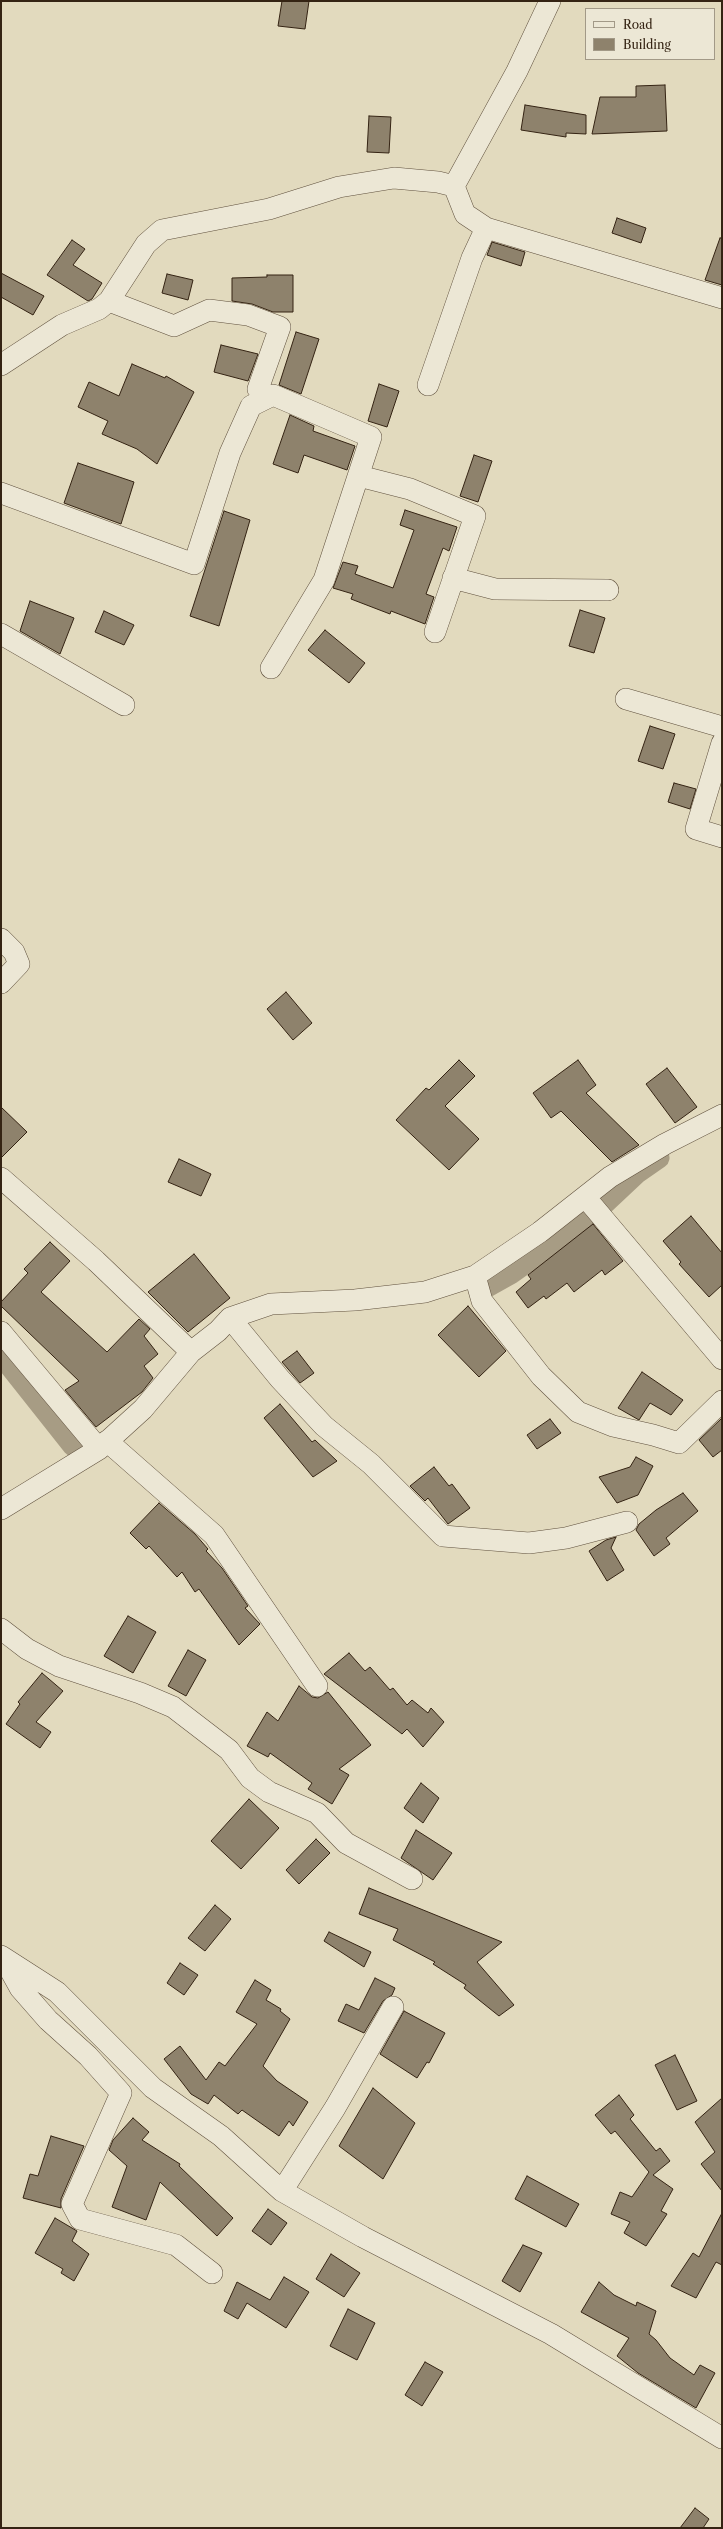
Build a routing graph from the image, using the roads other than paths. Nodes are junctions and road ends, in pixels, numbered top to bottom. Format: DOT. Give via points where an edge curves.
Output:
graph roads {
  1 [pos="550,1"];
  2 [pos="454,186"];
  3 [pos="486,228"];
  4 [pos="722,298"];
  5 [pos="109,301"];
  6 [pos="1,365"];
  7 [pos="428,385"];
  8 [pos="266,398"];
  9 [pos="359,476"];
  10 [pos="1,493"];
  11 [pos="453,578"];
  12 [pos="608,590"];
  13 [pos="435,632"];
  14 [pos="1,634"];
  15 [pos="271,668"];
  16 [pos="626,699"];
  17 [pos="124,705"];
  18 [pos="722,727"];
  19 [pos="722,743"];
  20 [pos="722,838"];
  21 [pos="1,939"];
  22 [pos="1,982"];
  23 [pos="722,1115"];
  24 [pos="1,1178"];
  25 [pos="591,1205"];
  26 [pos="475,1276"];
  27 [pos="230,1318"];
  28 [pos="1,1332"];
  29 [pos="191,1352"];
  30 [pos="722,1359"];
  31 [pos="722,1401"];
  32 [pos="103,1445"];
  33 [pos="1,1509"];
  34 [pos="627,1522"];
  35 [pos="1,1629"];
  36 [pos="317,1686"];
  37 [pos="412,1879"];
  38 [pos="2,1957"];
  39 [pos="393,2007"];
  40 [pos="282,2190"];
  41 [pos="212,2273"];
  42 [pos="722,2438"];
  1 -- 2 [label="street" via="517,71"];
  2 -- 3 [label="street" via="465,214"];
  2 -- 5 [label="street" via="394,178 339,187 269,209 162,230 146,244"];
  3 -- 4 [label="street"];
  3 -- 7 [label="street" via="472,258"];
  5 -- 6 [label="street" via="99,309 62,325"];
  5 -- 8 [label="street" via="174,326 209,310 248,315 280,327 258,389"];
  8 -- 9 [label="street" via="273,395 371,437"];
  8 -- 10 [label="street" via="250,406 230,453 194,564"];
  9 -- 11 [label="street" via="410,489 475,516"];
  9 -- 15 [label="street" via="324,580"];
  11 -- 12 [label="street" via="495,589"];
  11 -- 13 [label="street"];
  14 -- 17 [label="street"];
  16 -- 18 [label="street"];
  19 -- 20 [label="street" via="696,829"];
  21 -- 22 [label="street" via="14,952 19,964"];
  23 -- 25 [label="street" via="665,1144 610,1177"];
  24 -- 29 [label="street" via="96,1261"];
  25 -- 26 [label="street"];
  25 -- 30 [label="street"];
  26 -- 27 [label="street" via="425,1292 355,1300 271,1304"];
  26 -- 31 [label="street" via="482,1301 541,1376 578,1412 614,1426 653,1434 679,1443"];
  27 -- 29 [label="street"];
  27 -- 34 [label="street" via="280,1379 324,1426 371,1464 443,1536 529,1544 566,1538"];
  28 -- 32 [label="street"];
  29 -- 32 [label="street" via="143,1408"];
  32 -- 33 [label="street"];
  32 -- 36 [label="street" via="214,1535"];
  35 -- 37 [label="street" via="27,1648 59,1666 140,1693 173,1707 229,1750 250,1778 262,1787 317,1813 346,1843"];
  38 -- 40 [label="street" via="57,1992 153,2088 221,2136"];
  38 -- 41 [label="street" via="24,1994 88,2056 121,2093 72,2204 80,2219 176,2245"];
  39 -- 40 [label="street" via="335,2108"];
  40 -- 42 [label="street" via="363,2237 551,2334"];
}
